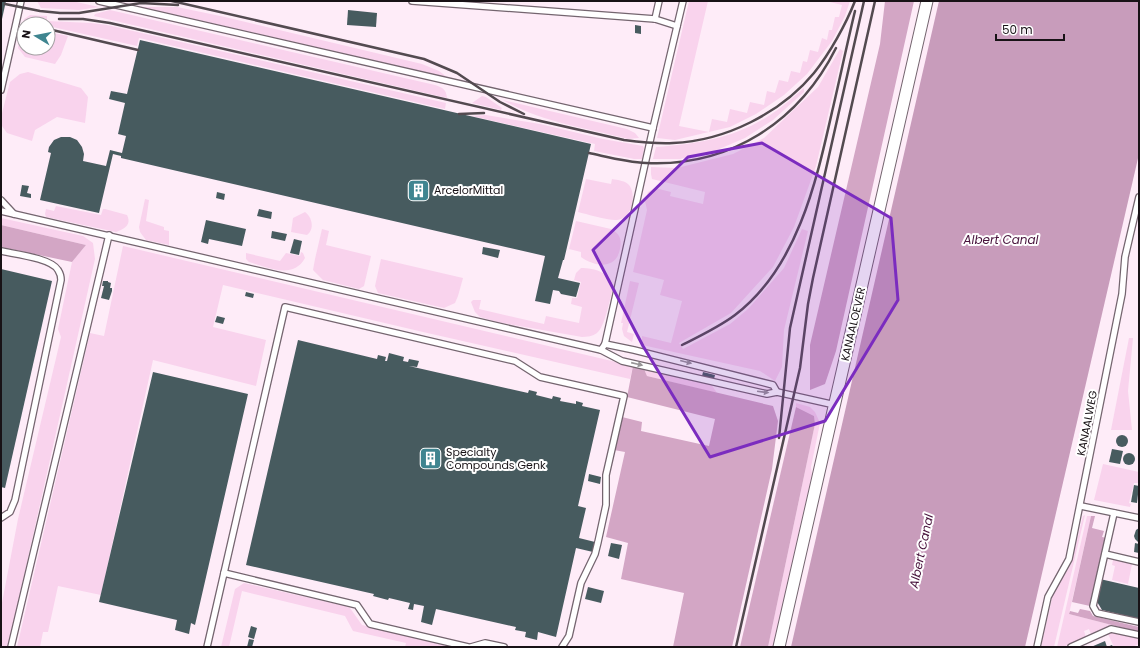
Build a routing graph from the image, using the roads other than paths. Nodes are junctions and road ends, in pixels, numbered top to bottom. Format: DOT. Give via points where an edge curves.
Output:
graph roads {
  1 [pos="21,1"];
  2 [pos="99,1"];
  3 [pos="412,1"];
  4 [pos="659,1"];
  5 [pos="683,1"];
  6 [pos="927,1"];
  7 [pos="655,19"];
  8 [pos="677,26"];
  9 [pos="1,90"];
  10 [pos="653,128"];
  11 [pos="1139,197"];
  12 [pos="1,200"];
  13 [pos="1,211"];
  14 [pos="14,214"];
  15 [pos="109,235"];
  16 [pos="1,251"];
  17 [pos="605,344"];
  18 [pos="601,350"];
  19 [pos="777,392"];
  20 [pos="835,405"];
  21 [pos="1081,506"];
  22 [pos="1114,513"];
  23 [pos="1,518"];
  24 [pos="1139,518"];
  25 [pos="1105,554"];
  26 [pos="1139,562"];
  27 [pos="224,573"];
  28 [pos="1139,622"];
  29 [pos="1139,635"];
  30 [pos="12,647"];
  31 [pos="207,647"];
  32 [pos="470,647"];
  33 [pos="504,647"];
  34 [pos="562,647"];
  35 [pos="779,647"];
  36 [pos="1037,647"];
  37 [pos="1071,647"];
  1 -- 9 [label="lane"];
  2 -- 10 [label="lane"];
  3 -- 7 [label="lane"];
  4 -- 7 [label="lane"];
  5 -- 8 [label="lane"];
  6 -- 20 [label="street, KANAALOEVER"];
  7 -- 8 [label="lane"];
  8 -- 10 [label="lane"];
  10 -- 17 [label="lane"];
  11 -- 21 [label="lane, KANAALWEG" via="1125,257 1122,294"];
  12 -- 14 [label="lane"];
  13 -- 14 [label="lane"];
  14 -- 15 [label="lane"];
  15 -- 18 [label="lane"];
  15 -- 30 [label="lane"];
  16 -- 23 [label="lane" via="51,264 58,270 61,280 15,500 10,512"];
  17 -- 18 [label="lane"];
  17 -- 19 [label="lane, one-way" via="773,385"];
  18 -- 19 [label="lane, one-way" via="622,361 767,394"];
  19 -- 20 [label="lane"];
  20 -- 35 [label="street, KANAALOEVER"];
  21 -- 22 [label="lane"];
  21 -- 36 [label="lane, KANAALWEG" via="1069,559 1048,597"];
  22 -- 24 [label="lane"];
  22 -- 25 [label="lane"];
  25 -- 26 [label="lane"];
  25 -- 28 [label="lane" via="1093,606 1097,613"];
  27 -- 31 [label="lane"];
  27 -- 32 [label="lane" via="357,605 370,624"];
  27 -- 34 [label="lane" via="285,307 515,361 540,377 624,396 606,475 606,505 598,542 581,583 569,636"];
  29 -- 37 [label="lane" via="1110,629"];
  32 -- 33 [label="lane" via="485,642"];
}
